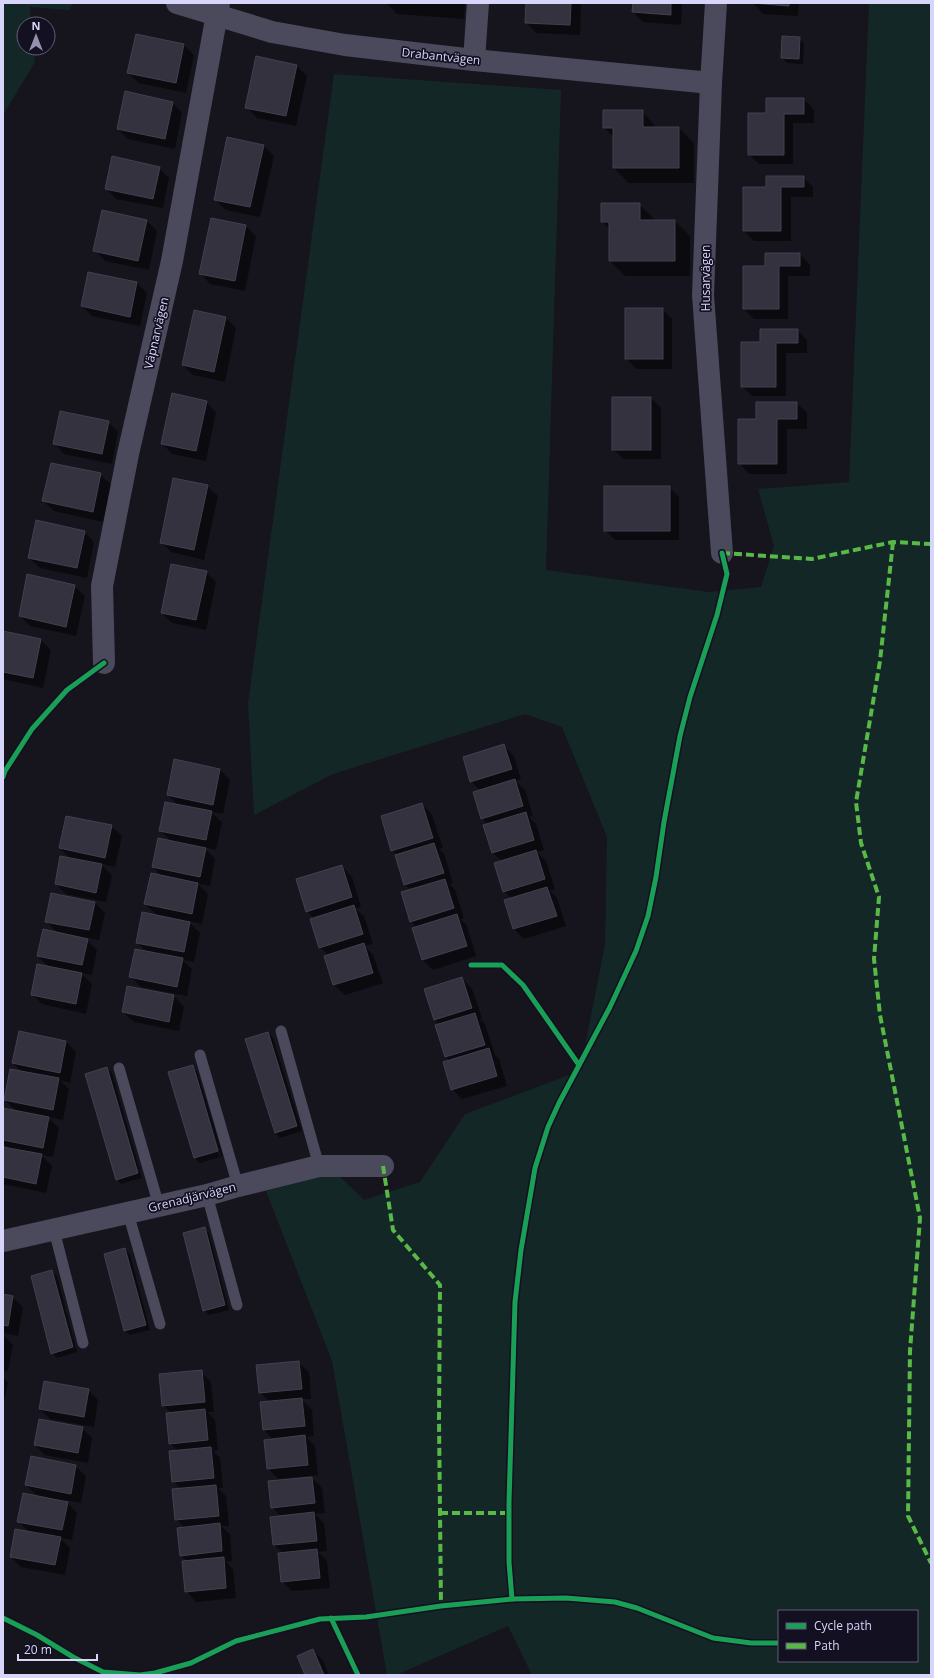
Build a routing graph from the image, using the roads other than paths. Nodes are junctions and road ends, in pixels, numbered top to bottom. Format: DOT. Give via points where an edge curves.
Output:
graph roads {
  1 [pos="177,3"];
  2 [pos="478,3"];
  3 [pos="716,3"];
  4 [pos="218,9"];
  5 [pos="474,60"];
  6 [pos="711,83"];
  7 [pos="722,553"];
  8 [pos="104,663"];
  9 [pos="280,1031"];
  10 [pos="200,1055"];
  11 [pos="119,1068"];
  12 [pos="319,1166"];
  13 [pos="383,1166"];
  14 [pos="238,1186"];
  15 [pos="208,1195"];
  16 [pos="159,1206"];
  17 [pos="128,1213"];
  18 [pos="54,1230"];
  19 [pos="3,1241"];
  20 [pos="237,1304"];
  21 [pos="160,1324"];
  22 [pos="83,1343"];
  1 -- 4 [label="street, Drabantvägen"];
  2 -- 5 [label="street"];
  3 -- 6 [label="street, Husarvägen"];
  4 -- 5 [label="street, Drabantvägen" via="272,32 345,45"];
  4 -- 8 [label="street, Väpnarvägen" via="172,261 128,454 102,586"];
  5 -- 6 [label="street, Drabantvägen"];
  6 -- 7 [label="street, Husarvägen" via="703,295"];
  9 -- 12 [label="lane"];
  10 -- 14 [label="lane"];
  11 -- 16 [label="lane"];
  12 -- 13 [label="street, Grenadjärvägen"];
  12 -- 14 [label="street, Grenadjärvägen"];
  14 -- 15 [label="street, Grenadjärvägen"];
  15 -- 16 [label="street, Grenadjärvägen"];
  15 -- 20 [label="lane"];
  16 -- 17 [label="street, Grenadjärvägen"];
  17 -- 18 [label="street, Grenadjärvägen"];
  17 -- 21 [label="lane"];
  18 -- 19 [label="street, Grenadjärvägen"];
  18 -- 22 [label="lane"];
}
